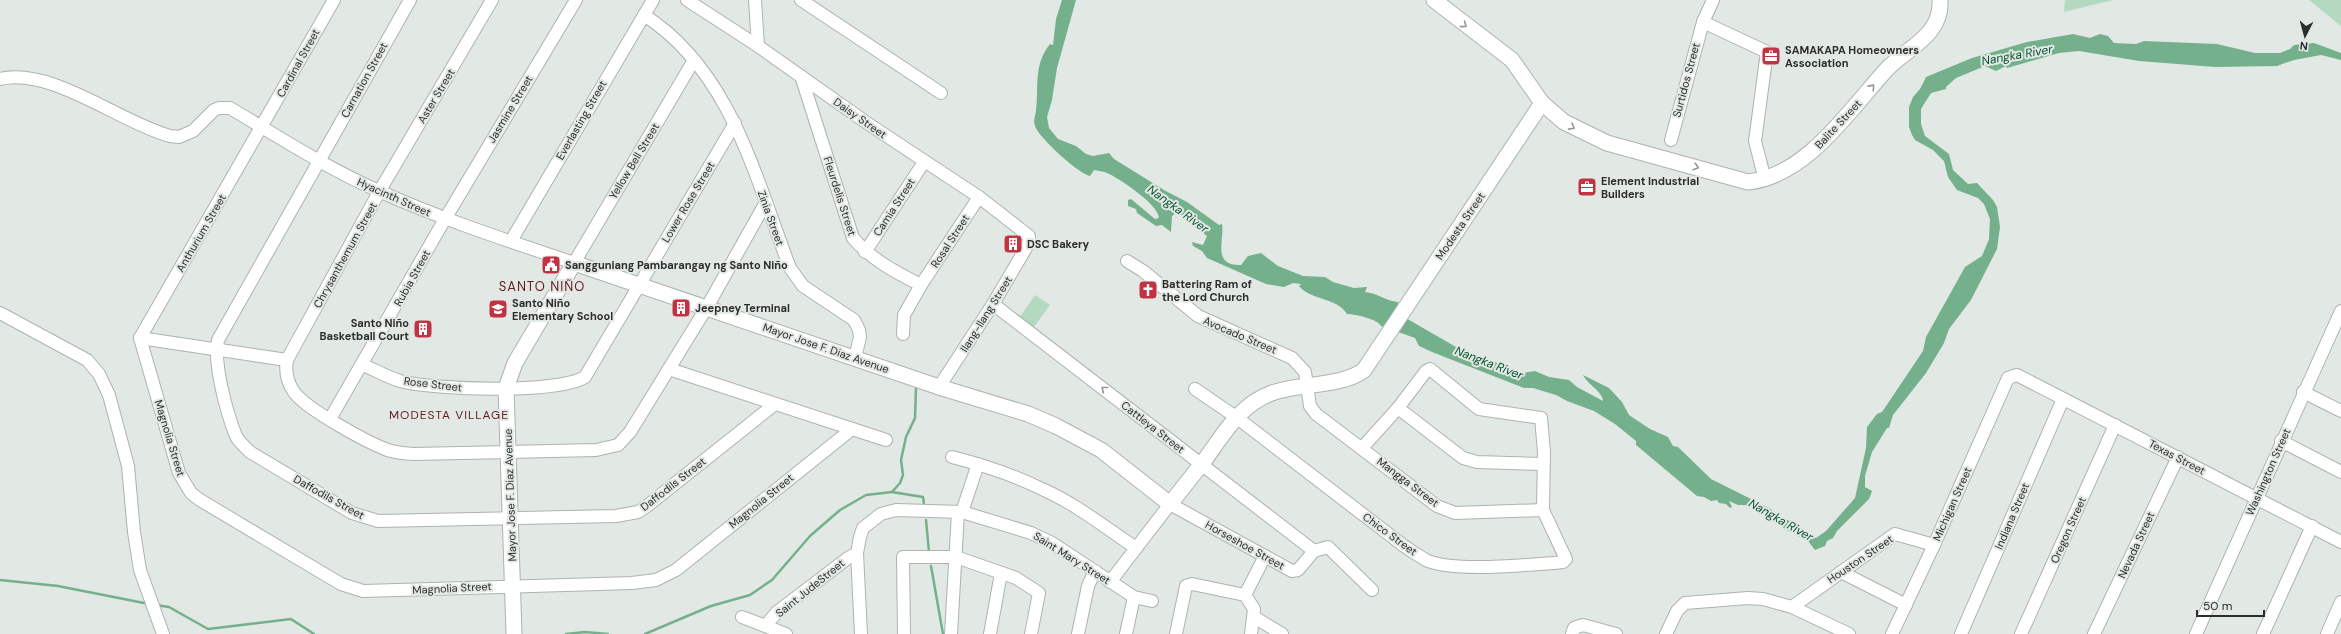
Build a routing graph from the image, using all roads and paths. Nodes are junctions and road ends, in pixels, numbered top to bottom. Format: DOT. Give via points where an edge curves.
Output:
graph roads {
  1 [pos="334,0"];
  2 [pos="410,0"];
  3 [pos="492,0"];
  4 [pos="576,0"];
  5 [pos="653,0"];
  6 [pos="687,0"];
  7 [pos="755,0"];
  8 [pos="800,0"];
  9 [pos="1434,0"];
  10 [pos="1713,0"];
  11 [pos="1940,0"];
  12 [pos="644,15"];
  13 [pos="1703,22"];
  14 [pos="758,46"];
  15 [pos="694,60"];
  16 [pos="801,76"];
  17 [pos="0,79"];
  18 [pos="941,93"];
  19 [pos="1542,103"];
  20 [pos="735,123"];
  21 [pos="262,127"];
  22 [pos="1671,140"];
  23 [pos="319,161"];
  24 [pos="924,162"];
  25 [pos="1765,180"];
  26 [pos="379,192"];
  27 [pos="979,197"];
  28 [pos="765,204"];
  29 [pos="445,219"];
  30 [pos="1030,239"];
  31 [pos="511,241"];
  32 [pos="865,252"];
  33 [pos="1127,261"];
  34 [pos="574,263"];
  35 [pos="640,285"];
  36 [pos="921,285"];
  37 [pos="993,304"];
  38 [pos="707,308"];
  39 [pos="2341,311"];
  40 [pos="0,313"];
  41 [pos="902,334"];
  42 [pos="2336,337"];
  43 [pos="140,338"];
  44 [pos="216,349"];
  45 [pos="855,358"];
  46 [pos="287,360"];
  47 [pos="363,364"];
  48 [pos="669,369"];
  49 [pos="2012,376"];
  50 [pos="1306,385"];
  51 [pos="939,387"];
  52 [pos="506,388"];
  53 [pos="1195,389"];
  54 [pos="2303,392"];
  55 [pos="2063,399"];
  56 [pos="775,404"];
  57 [pos="1398,408"];
  58 [pos="2341,411"];
  59 [pos="1236,417"];
  60 [pos="330,419"];
  61 [pos="2115,425"];
  62 [pos="852,429"];
  63 [pos="886,440"];
  64 [pos="2281,441"];
  65 [pos="1362,448"];
  66 [pos="509,451"];
  67 [pos="952,457"];
  68 [pos="2178,457"];
  69 [pos="978,464"];
  70 [pos="1201,464"];
  71 [pos="1543,464"];
  72 [pos="2341,472"];
  73 [pos="2255,500"];
  74 [pos="1170,504"];
  75 [pos="1543,510"];
  76 [pos="960,512"];
  77 [pos="511,520"];
  78 [pos="2312,526"];
  79 [pos="2341,542"];
  80 [pos="1934,546"];
  81 [pos="1136,548"];
  82 [pos="1314,551"];
  83 [pos="857,553"];
  84 [pos="1265,556"];
  85 [pos="956,557"];
  86 [pos="1095,571"];
  87 [pos="1841,572"];
  88 [pos="1001,574"];
  89 [pos="1110,582"];
  90 [pos="513,586"];
  91 [pos="1372,590"];
  92 [pos="1245,595"];
  93 [pos="1134,597"];
  94 [pos="1152,601"];
  95 [pos="2341,602"];
  96 [pos="1906,605"];
  97 [pos="1792,607"];
  98 [pos="742,617"];
  99 [pos="1254,617"];
  100 [pos="766,625"];
  101 [pos="163,634"];
  102 [pos="514,634"];
  103 [pos="786,634"];
  104 [pos="861,634"];
  105 [pos="904,634"];
  106 [pos="951,634"];
  107 [pos="990,634"];
  108 [pos="1031,634"];
  109 [pos="1078,634"];
  110 [pos="1126,634"];
  111 [pos="1176,634"];
  112 [pos="1251,634"];
  113 [pos="1282,634"];
  114 [pos="1572,634"];
  115 [pos="1616,634"];
  116 [pos="1666,634"];
  117 [pos="1849,634"];
  118 [pos="1892,634"];
  119 [pos="1961,634"];
  120 [pos="2021,634"];
  121 [pos="2094,634"];
  122 [pos="2196,634"];
  123 [pos="2263,634"];
  124 [pos="2327,634"];
  1 -- 21 [label="street, Cardinal Street"];
  2 -- 23 [label="street, Carnation Street"];
  3 -- 26 [label="street, Aster Street"];
  4 -- 29 [label="street, Jasmine Street"];
  5 -- 12 [label="street, Everlasting Street"];
  6 -- 14 [label="street, Daisy Street"];
  7 -- 14 [label="street"];
  8 -- 18 [label="street"];
  9 -- 19 [label="main road, Balite Street, one-way" via="1512,60"];
  10 -- 13 [label="street, Surtidos Street"];
  25 -- 11 [label="main road, Balite Street, one-way" via="1812,151 1889,68 1932,31 1937,22"];
  12 -- 15 [label="street, Zinia Street" via="674,37"];
  12 -- 31 [label="street, Everlasting Street"];
  13 -- 22 [label="street, Surtidos Street"];
  13 -- 25 [label="street" via="1767,52 1755,141"];
  14 -- 16 [label="street, Daisy Street"];
  15 -- 20 [label="street, Zinia Street"];
  15 -- 34 [label="street, Yellow Bell Street"];
  16 -- 24 [label="street, Daisy Street"];
  16 -- 32 [label="street, Fleurdelis Street" via="853,238"];
  17 -- 21 [label="street, Hyacinth Street" via="24,77 47,82 170,136 186,135 214,110 224,107"];
  19 -- 25 [label="main road, Balite Street, one-way" via="1564,122 1607,142 1748,182"];
  19 -- 50 [label="main road, Modesta Street" via="1369,364 1357,376"];
  20 -- 28 [label="street, Zinia Street"];
  20 -- 35 [label="street, Lower Rose Street"];
  21 -- 23 [label="street, Hyacinth Street"];
  21 -- 43 [label="street, Anthurium Street"];
  23 -- 26 [label="street, Hyacinth Street"];
  23 -- 44 [label="street, Daffodils Street" via="222,330"];
  24 -- 27 [label="street, Daisy Street"];
  24 -- 32 [label="street, Camia Street"];
  26 -- 29 [label="street, Hyacinth Street"];
  26 -- 46 [label="street, Chrysanthemum Street"];
  27 -- 30 [label="street, Daisy Street"];
  27 -- 36 [label="street, Rosal Street"];
  28 -- 38 [label="street"];
  28 -- 45 [label="street, Zinia Street" via="796,278 803,286 854,320 860,337"];
  29 -- 31 [label="street, Hyacinth Street"];
  29 -- 47 [label="street, Rubia Street"];
  30 -- 37 [label="street, Ilang-Ilang Street"];
  31 -- 34 [label="street, Hyacinth Street"];
  32 -- 36 [label="street, Fleurdelis Street" via="889,269"];
  33 -- 50 [label="street, Avocado Street" via="1198,316 1292,358 1304,372"];
  34 -- 35 [label="main road, Mayor Jose F. Diaz Avenue"];
  34 -- 52 [label="main road, Mayor Jose F. Diaz Avenue" via="515,363"];
  35 -- 38 [label="main road, Mayor Jose F. Diaz Avenue"];
  35 -- 52 [label="street, Lower Rose Street" via="585,377 570,383"];
  36 -- 41 [label="street, Rosal Street" via="904,316"];
  37 -- 51 [label="street, Ilang-Ilang Street"];
  70 -- 37 [label="street, Cattleya Street, one-way"];
  38 -- 45 [label="main road, Mayor Jose F. Diaz Avenue"];
  38 -- 48 [label="street"];
  39 -- 42 [label="street, Washington Street"];
  40 -- 101 [label="street" via="88,360 99,374 109,395 128,466 140,570"];
  42 -- 54 [label="street, Washington Street"];
  43 -- 44 [label="street"];
  43 -- 90 [label="street, Magnolia Street" via="179,473 190,493 200,500 352,589 378,592"];
  44 -- 46 [label="street"];
  44 -- 77 [label="street, Daffodils Street" via="218,372 233,427 242,445 352,513 390,522"];
  45 -- 51 [label="main road, Mayor Jose F. Diaz Avenue"];
  46 -- 60 [label="street" via="288,383 294,393"];
  47 -- 52 [label="street, Rose Street" via="399,380 424,386"];
  47 -- 60 [label="street, Rubia Street"];
  48 -- 56 [label="street"];
  48 -- 66 [label="street" via="630,432 618,445 596,450"];
  49 -- 55 [label="street, Texas Street" via="2017,375"];
  49 -- 80 [label="street, Michigan Street" via="2008,378"];
  50 -- 59 [label="main road" via="1258,399"];
  50 -- 65 [label="street, Mangga Street" via="1310,406 1316,414"];
  51 -- 74 [label="main road, Mayor Jose F. Diaz Avenue" via="1028,414 1085,439"];
  52 -- 66 [label="main road, Mayor Jose F. Diaz Avenue"];
  53 -- 59 [label="street"];
  54 -- 58 [label="street"];
  54 -- 64 [label="street, Washington Street"];
  55 -- 61 [label="street, Texas Street"];
  55 -- 119 [label="street, Indiana Street"];
  56 -- 62 [label="street"];
  56 -- 77 [label="street, Daffodils Street" via="638,512 616,516"];
  57 -- 65 [label="street"];
  57 -- 71 [label="street" via="1463,458 1476,462"];
  57 -- 71 [label="street" via="1430,369 1479,409 1541,418"];
  59 -- 70 [label="main road"];
  59 -- 75 [label="street, Chico Street" via="1404,546 1428,561 1491,566 1563,562 1566,559 1565,554"];
  60 -- 66 [label="street" via="374,444 397,453"];
  61 -- 68 [label="street, Texas Street"];
  61 -- 120 [label="street, Oregon Street"];
  62 -- 63 [label="street"];
  62 -- 90 [label="street, Magnolia Street" via="668,576 632,583"];
  64 -- 72 [label="street"];
  64 -- 73 [label="street, Washington Street"];
  65 -- 75 [label="street, Mangga Street" via="1447,511 1465,513"];
  66 -- 77 [label="main road, Mayor Jose F. Diaz Avenue"];
  67 -- 69 [label="street"];
  68 -- 73 [label="street, Texas Street"];
  68 -- 121 [label="street, Nevada Street"];
  69 -- 76 [label="street"];
  69 -- 81 [label="street" via="1043,489"];
  70 -- 74 [label="main road"];
  70 -- 82 [label="street, Cattleya Street"];
  71 -- 75 [label="street"];
  73 -- 78 [label="street, Texas Street"];
  73 -- 122 [label="street, Washington Street"];
  74 -- 81 [label="street"];
  74 -- 84 [label="street, Horseshoe Street"];
  76 -- 83 [label="street, Saint Mary Street" via="896,510 881,514 863,528"];
  76 -- 85 [label="street"];
  76 -- 86 [label="street, Saint Mary Street" via="1031,533"];
  77 -- 90 [label="main road, Mayor Jose F. Diaz Avenue"];
  78 -- 79 [label="street, Texas Street"];
  78 -- 123 [label="street"];
  80 -- 87 [label="street, Houston Street" via="1894,534"];
  80 -- 96 [label="street, Michigan Street"];
  81 -- 89 [label="street"];
  82 -- 84 [label="street, Horseshoe Street" via="1295,572"];
  82 -- 91 [label="street" via="1328,547"];
  83 -- 100 [label="street, Saint JudeStreet" via="783,608"];
  83 -- 104 [label="street, Saint Mary Street"];
  84 -- 92 [label="street"];
  85 -- 88 [label="street"];
  85 -- 105 [label="street" via="903,557"];
  85 -- 106 [label="street"];
  86 -- 89 [label="street, Saint Mary Street"];
  86 -- 109 [label="street" via="1088,586"];
  87 -- 96 [label="street"];
  87 -- 97 [label="street, Houston Street"];
  88 -- 107 [label="street"];
  88 -- 108 [label="street" via="1016,578 1039,593"];
  89 -- 93 [label="street, Saint Mary Street"];
  90 -- 102 [label="main road, Mayor Jose F. Diaz Avenue"];
  92 -- 99 [label="street" via="1254,609"];
  92 -- 111 [label="street" via="1186,586"];
  93 -- 94 [label="street, Saint Mary Street"];
  93 -- 110 [label="street"];
  95 -- 124 [label="street"];
  96 -- 118 [label="street, Michigan Street"];
  97 -- 116 [label="street" via="1763,599 1748,598 1685,603 1677,611"];
  97 -- 117 [label="street"];
  98 -- 100 [label="street"];
  99 -- 112 [label="street"];
  99 -- 113 [label="street"];
  100 -- 103 [label="street"];
  114 -- 115 [label="street" via="1574,628 1583,625"];
}
